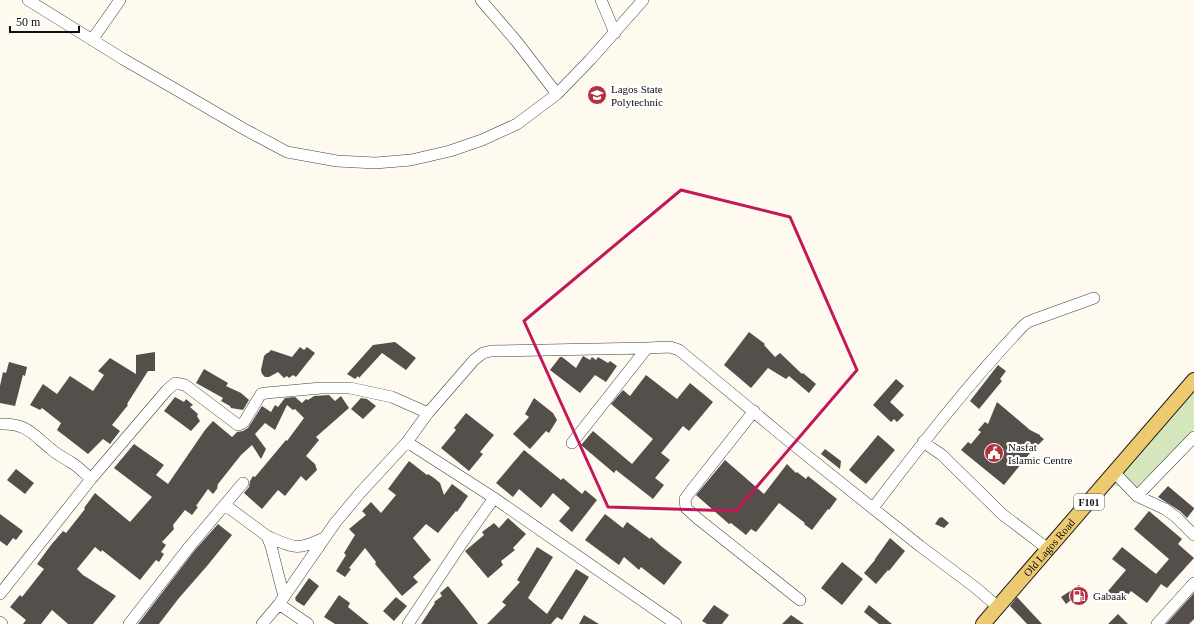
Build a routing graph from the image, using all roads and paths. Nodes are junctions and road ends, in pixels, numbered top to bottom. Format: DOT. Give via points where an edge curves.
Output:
graph roads {
  1 [pos="28,0"];
  2 [pos="120,0"];
  3 [pos="481,0"];
  4 [pos="601,0"];
  5 [pos="643,0"];
  6 [pos="615,33"];
  7 [pos="92,40"];
  8 [pos="557,94"];
  9 [pos="1094,298"];
  10 [pos="647,348"];
  11 [pos="1194,380"];
  12 [pos="754,411"];
  13 [pos="428,413"];
  14 [pos="0,424"];
  15 [pos="1194,437"];
  16 [pos="407,442"];
  17 [pos="923,442"];
  18 [pos="572,443"];
  19 [pos="1114,472"];
  20 [pos="91,479"];
  21 [pos="243,483"];
  22 [pos="1136,496"];
  23 [pos="494,498"];
  24 [pos="225,505"];
  25 [pos="873,508"];
  26 [pos="1194,535"];
  27 [pos="267,536"];
  28 [pos="324,538"];
  29 [pos="1048,549"];
  30 [pos="1194,583"];
  31 [pos="0,594"];
  32 [pos="281,600"];
  33 [pos="800,600"];
  34 [pos="998,607"];
  35 [pos="0,622"];
  36 [pos="2,624"];
  37 [pos="129,624"];
  38 [pos="262,624"];
  39 [pos="308,624"];
  40 [pos="408,624"];
  41 [pos="676,624"];
  42 [pos="983,624"];
  43 [pos="1156,624"];
  1 -- 7 [label="street"];
  2 -- 7 [label="street"];
  3 -- 8 [label="street"];
  4 -- 6 [label="street"];
  5 -- 6 [label="street"];
  6 -- 8 [label="street"];
  7 -- 8 [label="street" via="287,152 337,161 375,163 411,160 450,151 517,124"];
  9 -- 17 [label="street" via="1028,322 996,354"];
  10 -- 12 [label="street" via="670,346 679,350"];
  10 -- 13 [label="street" via="482,353"];
  10 -- 18 [label="street"];
  11 -- 19 [label="main road, Old Lagos Road / F101"];
  12 -- 25 [label="street"];
  12 -- 33 [label="street" via="685,499 686,508"];
  13 -- 16 [label="street"];
  13 -- 20 [label="street" via="392,397 350,388 321,388 261,394 244,422 238,424 185,385 176,383 167,390"];
  14 -- 20 [label="street" via="9,423 27,429"];
  15 -- 22 [label="street"];
  16 -- 23 [label="street"];
  16 -- 28 [label="street" via="360,493"];
  17 -- 25 [label="street"];
  17 -- 29 [label="street" via="942,455 1002,514"];
  19 -- 22 [label="street"];
  19 -- 29 [label="main road, Old Lagos Road / F101"];
  20 -- 31 [label="street"];
  21 -- 24 [label="street"];
  22 -- 26 [label="street" via="1165,509"];
  23 -- 40 [label="street"];
  23 -- 41 [label="street"];
  24 -- 27 [label="street"];
  24 -- 37 [label="street"];
  25 -- 34 [label="street"];
  27 -- 28 [label="street" via="296,548"];
  27 -- 32 [label="street" via="273,553"];
  28 -- 32 [label="street"];
  29 -- 34 [label="main road, Old Lagos Road / F101"];
  30 -- 43 [label="street"];
  32 -- 38 [label="street"];
  32 -- 39 [label="street"];
  34 -- 42 [label="main road, Old Lagos Road / F101"];
  35 -- 36 [label="street"];
}
